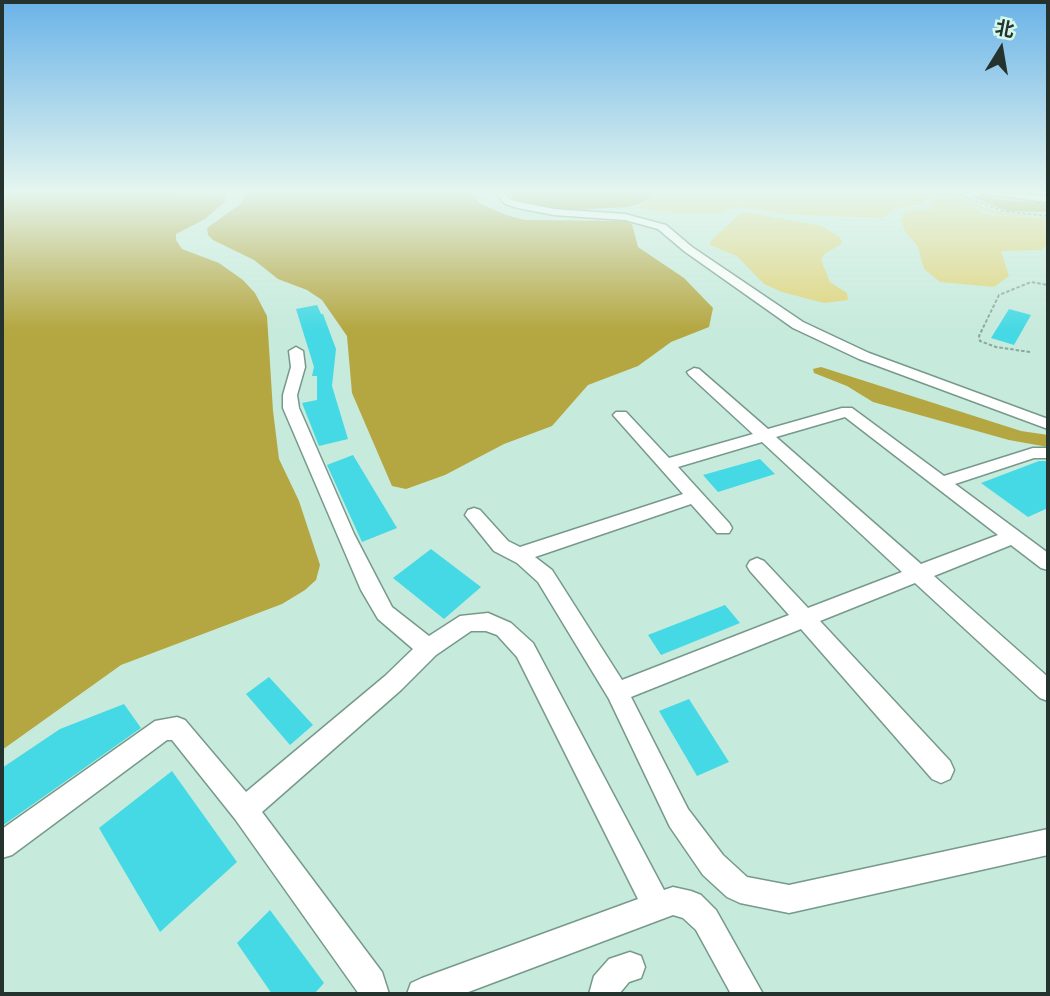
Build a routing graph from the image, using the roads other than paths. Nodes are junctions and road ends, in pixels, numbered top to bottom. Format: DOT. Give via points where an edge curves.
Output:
graph roads {
  1 [pos="675,237"];
  2 [pos="296,351"];
  3 [pos="694,372"];
  4 [pos="621,415"];
  5 [pos="1048,424"];
  6 [pos="764,435"];
  7 [pos="1048,453"];
  8 [pos="666,465"];
  9 [pos="943,482"];
  10 [pos="695,497"];
  11 [pos="474,515"];
  12 [pos="723,528"];
  13 [pos="1014,536"];
  14 [pos="519,555"];
  15 [pos="1048,563"];
  16 [pos="757,566"];
  17 [pos="918,574"];
  18 [pos="804,618"];
  19 [pos="428,648"];
  20 [pos="1048,691"];
  21 [pos="617,692"];
  22 [pos="941,770"];
  23 [pos="244,810"];
  24 [pos="1048,842"];
  25 [pos="2,845"];
  26 [pos="657,906"];
  27 [pos="630,967"];
  28 [pos="374,994"];
  29 [pos="422,994"];
  30 [pos="604,994"];
  31 [pos="748,994"];
  1 -- 5 [label="street" via="798,325 864,356"];
  2 -- 19 [label="street" via="291,408 345,534 385,613"];
  3 -- 6 [label="street"];
  4 -- 8 [label="street"];
  6 -- 8 [label="street"];
  6 -- 9 [label="street" via="847,411"];
  6 -- 17 [label="street"];
  7 -- 9 [label="street" via="1033,453"];
  8 -- 10 [label="street"];
  9 -- 13 [label="street"];
  10 -- 12 [label="street"];
  10 -- 14 [label="street"];
  11 -- 14 [label="street" via="501,546"];
  13 -- 15 [label="street"];
  13 -- 17 [label="street"];
  14 -- 21 [label="street" via="545,576"];
  16 -- 18 [label="street"];
  17 -- 18 [label="street"];
  17 -- 20 [label="street"];
  18 -- 21 [label="street"];
  18 -- 22 [label="street"];
  19 -- 23 [label="street"];
  19 -- 26 [label="street" via="467,622 495,624 513,636 531,662"];
  21 -- 24 [label="street" via="679,818 713,865 750,893 789,899"];
  23 -- 25 [label="street" via="177,728 163,729"];
  23 -- 28 [label="street" via="371,983"];
  26 -- 29 [label="street"];
  26 -- 31 [label="street" via="673,901 691,905 706,920"];
  27 -- 30 [label="street" via="605,986"];
}
